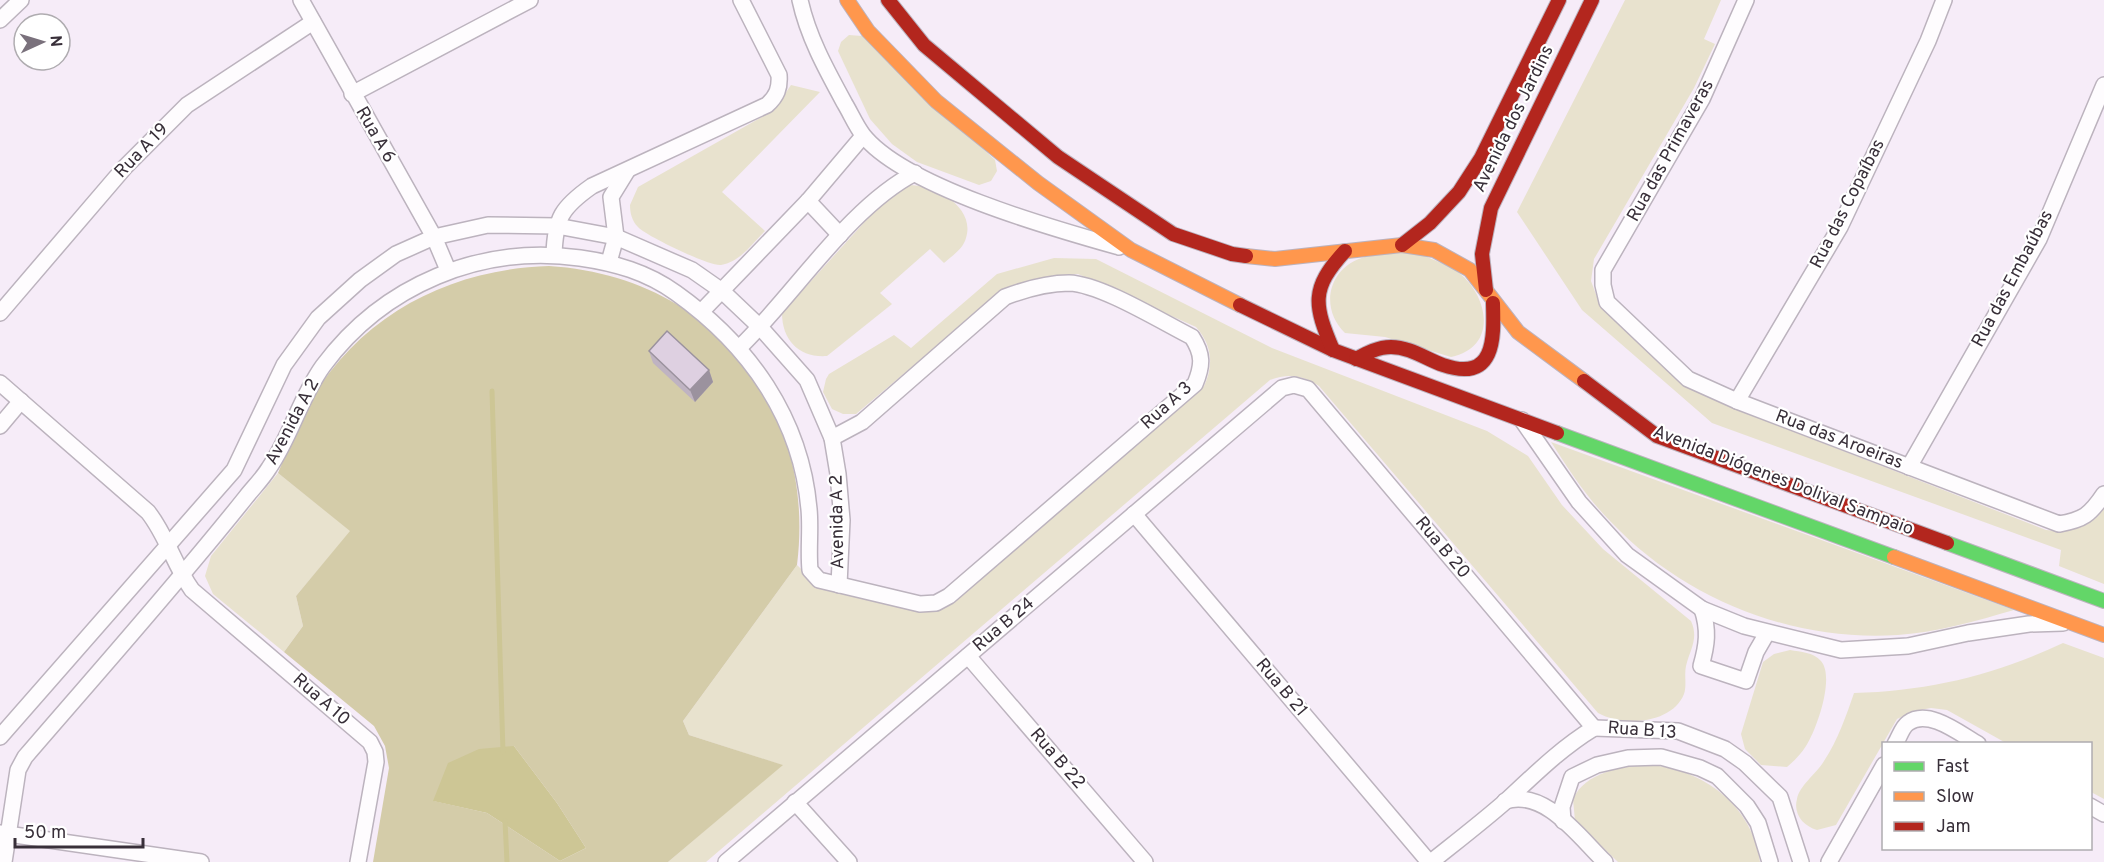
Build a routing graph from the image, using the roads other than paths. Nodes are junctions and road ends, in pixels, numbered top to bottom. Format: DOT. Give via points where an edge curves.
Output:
graph roads {
  1 [pos="21,0"];
  2 [pos="301,0"];
  3 [pos="530,0"];
  4 [pos="741,0"];
  5 [pos="800,0"];
  6 [pos="847,0"];
  7 [pos="888,0"];
  8 [pos="1559,0"];
  9 [pos="1592,0"];
  10 [pos="1746,0"];
  11 [pos="1944,0"];
  12 [pos="0,20"];
  13 [pos="313,22"];
  14 [pos="2104,85"];
  15 [pos="352,94"];
  16 [pos="863,136"];
  17 [pos="627,171"];
  18 [pos="915,173"];
  19 [pos="808,201"];
  20 [pos="557,226"];
  21 [pos="840,235"];
  22 [pos="434,237"];
  23 [pos="616,237"];
  24 [pos="1402,245"];
  25 [pos="1131,250"];
  26 [pos="1345,251"];
  27 [pos="554,255"];
  28 [pos="609,262"];
  29 [pos="448,270"];
  30 [pos="722,291"];
  31 [pos="1490,298"];
  32 [pos="1607,302"];
  33 [pos="702,311"];
  34 [pos="0,313"];
  35 [pos="760,327"];
  36 [pos="740,347"];
  37 [pos="1332,350"];
  38 [pos="1356,359"];
  39 [pos="0,383"];
  40 [pos="1282,388"];
  41 [pos="21,401"];
  42 [pos="1737,401"];
  43 [pos="1522,420"];
  44 [pos="0,426"];
  45 [pos="832,438"];
  46 [pos="1910,467"];
  47 [pos="2104,494"];
  48 [pos="1134,514"];
  49 [pos="168,543"];
  50 [pos="182,576"];
  51 [pos="839,585"];
  52 [pos="2104,601"];
  53 [pos="1702,609"];
  54 [pos="2073,623"];
  55 [pos="1767,633"];
  56 [pos="2104,635"];
  57 [pos="968,656"];
  58 [pos="1594,728"];
  59 [pos="0,737"];
  60 [pos="1896,742"];
  61 [pos="1974,742"];
  62 [pos="1882,769"];
  63 [pos="1505,801"];
  64 [pos="795,802"];
  65 [pos="1563,821"];
  66 [pos="4,833"];
  67 [pos="1771,861"];
  68 [pos="4,862"];
  69 [pos="201,862"];
  70 [pos="358,862"];
  71 [pos="726,862"];
  72 [pos="849,862"];
  73 [pos="1145,862"];
  74 [pos="1430,862"];
  75 [pos="1605,862"];
  76 [pos="1801,862"];
  77 [pos="1829,862"];
  1 -- 12 [label="street"];
  2 -- 13 [label="street, Rua A 6"];
  3 -- 15 [label="street"];
  4 -- 17 [label="street" via="779,75 780,86 774,98 767,105"];
  5 -- 16 [label="street" via="823,65"];
  6 -- 25 [label="street, Avenida Diógenes Dolival Sampaio" via="868,32 936,101 1038,183"];
  7 -- 26 [label="street, Avenida Diógenes Dolival Sampaio" via="924,45 1058,157 1173,234 1232,254 1275,259"];
  8 -- 24 [label="street, Avenida dos Jardins" via="1459,192"];
  9 -- 31 [label="street, Avenida dos Jardins" via="1491,208 1482,254"];
  10 -- 32 [label="street, Rua das Primaveras" via="1702,99 1604,270"];
  11 -- 42 [label="street, Rua das Copaíbas" via="1840,227"];
  13 -- 15 [label="street, Rua A 6"];
  13 -- 34 [label="street, Rua A 19" via="187,105 125,167"];
  14 -- 46 [label="street, Rua das Embaúbas" via="2039,239"];
  15 -- 22 [label="street, Rua A 6"];
  16 -- 18 [label="street"];
  16 -- 19 [label="street"];
  17 -- 20 [label="street" via="592,186 573,200"];
  17 -- 23 [label="street" via="611,197"];
  18 -- 21 [label="street" via="897,182"];
  18 -- 25 [label="street" via="965,197"];
  19 -- 21 [label="street"];
  19 -- 30 [label="street"];
  20 -- 22 [label="street, Avenida A 2" via="488,225"];
  20 -- 23 [label="street, Avenida A 2"];
  20 -- 27 [label="street"];
  21 -- 35 [label="street"];
  22 -- 29 [label="street, Rua A 6"];
  22 -- 49 [label="street, Avenida A 2" via="396,254 318,318 284,365 234,470"];
  23 -- 28 [label="street"];
  23 -- 30 [label="street, Avenida A 2" via="692,270"];
  24 -- 26 [label="street, Avenida Diógenes Dolival Sampaio"];
  24 -- 31 [label="street, Avenida Diógenes Dolival Sampaio" via="1434,250 1470,270"];
  25 -- 37 [label="street, Avenida Diógenes Dolival Sampaio"];
  26 -- 37 [label="street" via="1324,271 1317,291 1316,312"];
  27 -- 28 [label="street, Avenida A 2"];
  27 -- 29 [label="street, Avenida A 2" via="517,255"];
  28 -- 33 [label="street, Avenida A 2" via="665,285"];
  29 -- 50 [label="street, Avenida A 2" via="408,289 348,336 302,399 270,467"];
  30 -- 33 [label="street"];
  30 -- 35 [label="street, Avenida A 2"];
  31 -- 38 [label="street, Avenida dos Jardins" via="1495,342 1488,357 1475,367 1446,366 1396,347 1374,348"];
  31 -- 52 [label="street, Avenida Diógenes Dolival Sampaio" via="1518,332 1657,436"];
  32 -- 42 [label="street, Rua das Aroeiras" via="1688,379"];
  33 -- 36 [label="street, Avenida A 2"];
  35 -- 36 [label="street"];
  35 -- 45 [label="street, Avenida A 2" via="807,380"];
  36 -- 51 [label="street, Avenida A 2" via="777,400 793,438 809,510 810,570 819,580"];
  37 -- 38 [label="street, Avenida Diógenes Dolival Sampaio"];
  38 -- 43 [label="street, Avenida Diógenes Dolival Sampaio"];
  39 -- 41 [label="street, Rua A 10"];
  40 -- 48 [label="street, Rua B 24"];
  40 -- 58 [label="street, Rua B 20" via="1294,385 1308,389"];
  41 -- 44 [label="street"];
  41 -- 49 [label="street, Rua A 10" via="148,512"];
  42 -- 46 [label="street, Rua das Aroeiras"];
  43 -- 53 [label="street, Avenida Diógenes Dolival Sampaio" via="1579,502 1627,555"];
  43 -- 54 [label="street, Avenida Diógenes Dolival Sampaio"];
  45 -- 51 [label="street, Avenida A 2" via="842,520"];
  45 -- 51 [label="street, Rua A 3" via="862,422 1005,297 1035,286 1071,283 1103,293 1192,337 1201,350 1202,368 1195,384 949,596 936,603 920,604"];
  46 -- 47 [label="street, Rua das Aroeiras" via="2059,524 2079,520 2095,508"];
  48 -- 57 [label="street, Rua B 24"];
  48 -- 74 [label="street, Rua B 21"];
  49 -- 50 [label="street, Rua A 10"];
  49 -- 59 [label="street, Avenida A 2"];
  50 -- 66 [label="street, Avenida A 2" via="25,757 18,770"];
  50 -- 70 [label="street, Rua A 10" via="192,590 370,742 376,762"];
  53 -- 55 [label="street, Avenida Diógenes Dolival Sampaio"];
  53 -- 55 [label="street" via="1708,642 1701,666 1746,681"];
  54 -- 55 [label="street, Avenida Diógenes Dolival Sampaio" via="2029,624 1908,646 1841,650"];
  54 -- 56 [label="street, Avenida Diógenes Dolival Sampaio"];
  57 -- 64 [label="street, Rua B 24"];
  57 -- 73 [label="street, Rua B 22"];
  58 -- 63 [label="street"];
  58 -- 76 [label="street, Rua B 13" via="1678,731 1725,749 1780,797"];
  60 -- 61 [label="street" via="1906,723 1922,717"];
  62 -- 77 [label="street"];
  63 -- 65 [label="street" via="1536,800"];
  63 -- 74 [label="street"];
  64 -- 71 [label="street, Rua B 24"];
  64 -- 72 [label="street"];
  65 -- 67 [label="street, Rua B 13" via="1572,777 1616,759 1671,759 1718,776 1730,787 1758,823"];
  65 -- 75 [label="street"];
  66 -- 68 [label="street, Avenida A 2"];
  66 -- 69 [label="street"];
}
